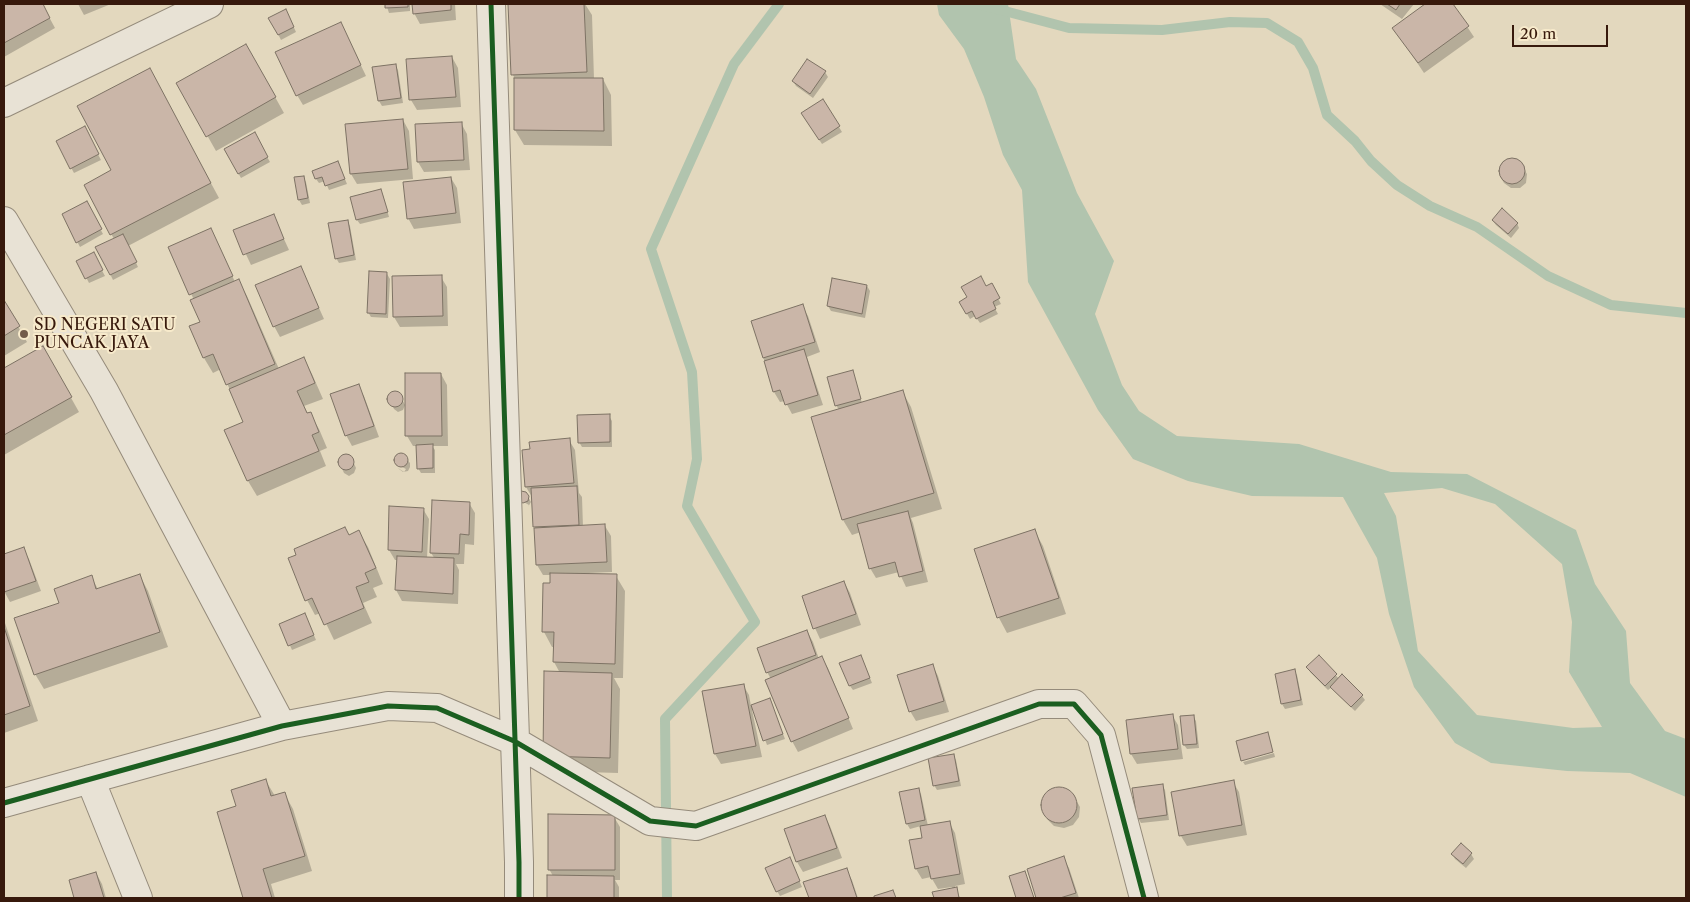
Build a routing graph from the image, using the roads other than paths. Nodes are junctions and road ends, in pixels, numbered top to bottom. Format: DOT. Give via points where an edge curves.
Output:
graph roads {
  1 [pos="209,4"];
  2 [pos="490,4"];
  3 [pos="4,104"];
  4 [pos="4,222"];
  5 [pos="282,726"];
  6 [pos="514,742"];
  7 [pos="90,778"];
  8 [pos="4,803"];
  9 [pos="138,898"];
  10 [pos="519,898"];
  11 [pos="1144,898"];
  1 -- 3 [label="street"];
  2 -- 6 [label="street"];
  4 -- 5 [label="street" via="104,391"];
  5 -- 6 [label="street" via="388,706 437,708"];
  5 -- 7 [label="street"];
  6 -- 10 [label="street"];
  6 -- 11 [label="street" via="650,821 696,826 1039,704 1074,704 1101,736"];
  7 -- 8 [label="street"];
  7 -- 9 [label="street"];
}
